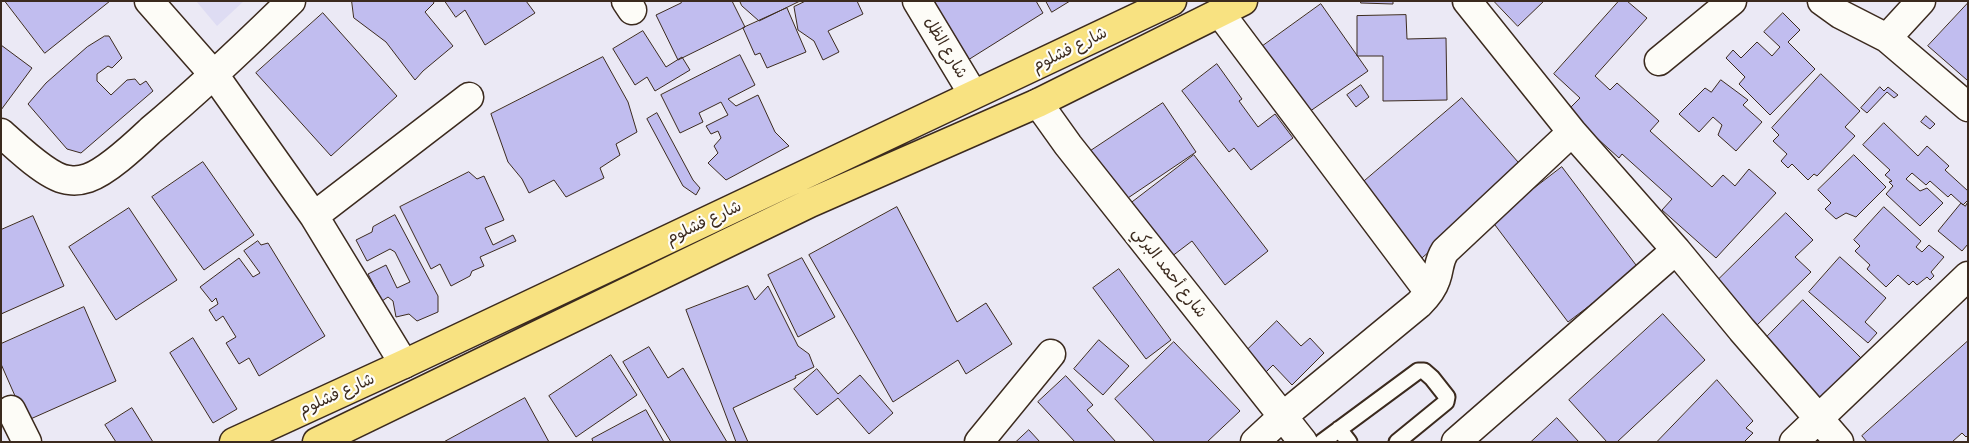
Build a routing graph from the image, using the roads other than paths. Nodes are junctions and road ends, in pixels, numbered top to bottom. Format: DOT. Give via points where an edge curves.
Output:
graph roads {
  1 [pos="149,1"];
  2 [pos="291,1"];
  3 [pos="917,1"];
  4 [pos="1172,1"];
  5 [pos="1467,1"];
  6 [pos="1732,1"];
  7 [pos="1822,1"];
  8 [pos="1921,1"];
  9 [pos="1232,7"];
  10 [pos="1887,38"];
  11 [pos="1659,61"];
  12 [pos="215,76"];
  13 [pos="973,94"];
  14 [pos="469,97"];
  15 [pos="1038,103"];
  16 [pos="1968,107"];
  17 [pos="1,132"];
  18 [pos="1572,132"];
  19 [pos="314,216"];
  20 [pos="1676,250"];
  21 [pos="1968,276"];
  22 [pos="1429,292"];
  23 [pos="1051,354"];
  24 [pos="404,364"];
  25 [pos="11,410"];
  26 [pos="1282,417"];
  27 [pos="1820,418"];
  28 [pos="1339,429"];
  29 [pos="27,442"];
  30 [pos="234,442"];
  31 [pos="317,442"];
  32 [pos="979,442"];
  33 [pos="1255,442"];
  34 [pos="1303,442"];
  35 [pos="1322,442"];
  36 [pos="1349,442"];
  37 [pos="1397,442"];
  38 [pos="1456,442"];
  39 [pos="1794,442"];
  40 [pos="1839,442"];
  1 -- 12 [label="street"];
  2 -- 12 [label="street"];
  3 -- 13 [label="street, شارع الظل"];
  4 -- 13 [label="main road, شارع فشلوم"];
  5 -- 18 [label="street"];
  6 -- 11 [label="street"];
  7 -- 10 [label="street"];
  8 -- 10 [label="street"];
  9 -- 15 [label="main road, شارع فشلوم"];
  9 -- 22 [label="street"];
  10 -- 16 [label="street"];
  12 -- 17 [label="street" via="138,142 88,178 60,178 30,158"];
  12 -- 19 [label="street"];
  13 -- 24 [label="main road, شارع فشلوم"];
  14 -- 19 [label="street"];
  15 -- 26 [label="street, شارع أحمد البركي"];
  15 -- 31 [label="main road, شارع فشلوم" via="810,203"];
  18 -- 20 [label="street"];
  18 -- 22 [label="street" via="1445,251"];
  19 -- 24 [label="street"];
  20 -- 27 [label="street"];
  20 -- 38 [label="street"];
  21 -- 27 [label="street"];
  22 -- 26 [label="street" via="1419,304"];
  23 -- 32 [label="street"];
  24 -- 30 [label="main road, شارع فشلوم"];
  25 -- 29 [label="street"];
  26 -- 33 [label="street"];
  26 -- 34 [label="street, شارع أحمد البركي"];
  27 -- 39 [label="street"];
  27 -- 40 [label="street"];
  28 -- 35 [label="lane"];
  28 -- 36 [label="lane"];
  28 -- 37 [label="lane" via="1418,371 1424,371 1447,397 1446,402"];
}
